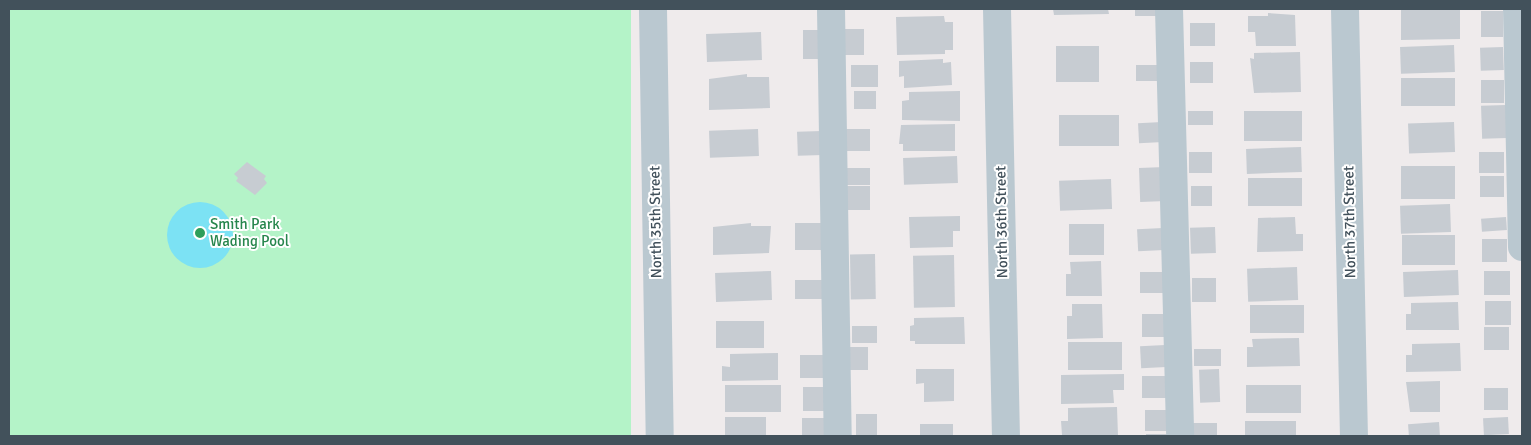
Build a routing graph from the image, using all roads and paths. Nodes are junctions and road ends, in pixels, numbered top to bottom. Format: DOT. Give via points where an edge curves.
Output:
graph roads {
  1 [pos="653,9"];
  2 [pos="831,9"];
  3 [pos="997,9"];
  4 [pos="1169,9"];
  5 [pos="1345,9"];
  6 [pos="1517,9"];
  7 [pos="1522,247"];
  8 [pos="660,436"];
  9 [pos="838,436"];
  10 [pos="1006,436"];
  11 [pos="1180,436"];
  12 [pos="1354,436"];
  1 -- 8 [label="street, North 35th Street"];
  2 -- 9 [label="street"];
  3 -- 10 [label="street, North 36th Street"];
  4 -- 11 [label="street"];
  5 -- 12 [label="street, North 37th Street"];
  6 -- 7 [label="street"];
}
